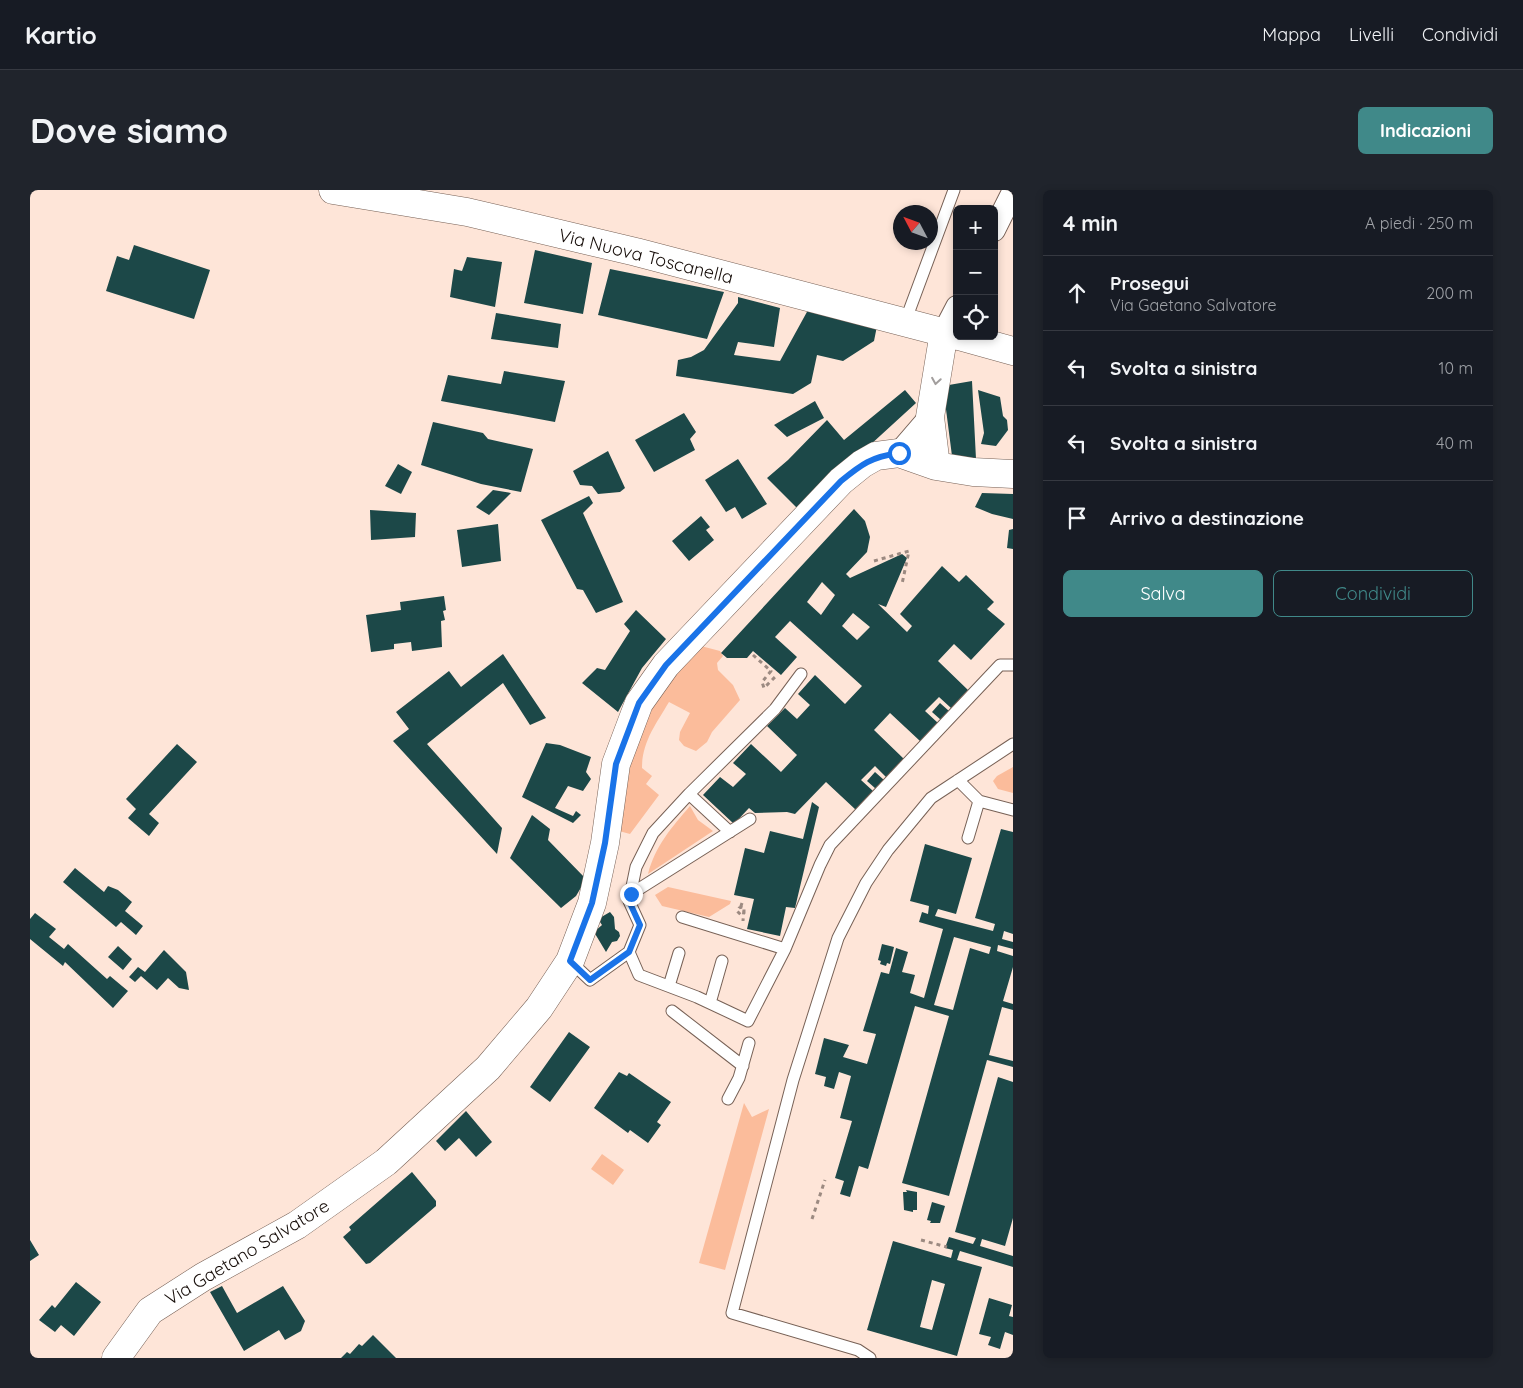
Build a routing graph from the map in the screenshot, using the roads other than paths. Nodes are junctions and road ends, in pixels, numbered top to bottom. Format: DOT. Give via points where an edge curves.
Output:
graph roads {
  1 [pos="333,190"];
  2 [pos="954,190"];
  3 [pos="1013,192"];
  4 [pos="998,222"];
  5 [pos="905,323"];
  6 [pos="953,335"];
  7 [pos="972,340"];
  8 [pos="1013,351"];
  9 [pos="930,417"];
  10 [pos="899,453"];
  11 [pos="936,466"];
  12 [pos="1013,474"];
  13 [pos="1013,665"];
  14 [pos="801,674"];
  15 [pos="1013,744"];
  16 [pos="958,780"];
  17 [pos="689,794"];
  18 [pos="979,801"];
  19 [pos="1013,810"];
  20 [pos="750,819"];
  21 [pos="730,832"];
  22 [pos="968,838"];
  23 [pos="631,894"];
  24 [pos="682,918"];
  25 [pos="785,949"];
  26 [pos="629,952"];
  27 [pos="678,953"];
  28 [pos="570,961"];
  29 [pos="722,961"];
  30 [pos="668,986"];
  31 [pos="710,1003"];
  32 [pos="672,1012"];
  33 [pos="749,1043"];
  34 [pos="743,1066"];
  35 [pos="728,1099"];
  36 [pos="116,1358"];
  37 [pos="870,1358"];
  1 -- 5 [label="street, Via Nuova Toscanella" via="467,212"];
  2 -- 5 [label="lane"];
  3 -- 4 [label="street"];
  5 -- 6 [label="street, Via Nuova Toscanella"];
  6 -- 9 [label="street, one-way"];
  7 -- 8 [label="street, Via Nuova Toscanella"];
  9 -- 10 [label="street"];
  9 -- 11 [label="street"];
  10 -- 11 [label="street, Via Gaetano Salvatore"];
  10 -- 28 [label="street, Via Gaetano Salvatore" via="876,456 841,481 666,665 639,703 616,764 605,843 592,903"];
  11 -- 12 [label="street, Via Gaetano Salvatore"];
  13 -- 25 [label="lane" via="1000,665 830,845"];
  14 -- 17 [label="lane" via="775,709"];
  15 -- 16 [label="lane"];
  16 -- 18 [label="lane"];
  16 -- 37 [label="lane" via="931,798 888,850 866,883 838,938 793,1080 732,1313 858,1350"];
  17 -- 21 [label="lane"];
  17 -- 23 [label="lane" via="653,834 636,867"];
  18 -- 19 [label="lane"];
  18 -- 22 [label="lane"];
  20 -- 21 [label="lane"];
  21 -- 23 [label="lane"];
  23 -- 26 [label="lane" via="629,901 640,925"];
  24 -- 25 [label="lane"];
  25 -- 31 [label="lane" via="748,1021"];
  26 -- 28 [label="lane" via="590,980"];
  26 -- 30 [label="lane" via="639,975"];
  27 -- 30 [label="lane"];
  28 -- 36 [label="street, Via Gaetano Salvatore" via="539,1008 488,1068 386,1162 297,1225 203,1277 150,1311"];
  29 -- 31 [label="lane"];
  30 -- 31 [label="lane"];
  32 -- 34 [label="lane"];
  33 -- 34 [label="lane"];
  34 -- 35 [label="lane"];
}
